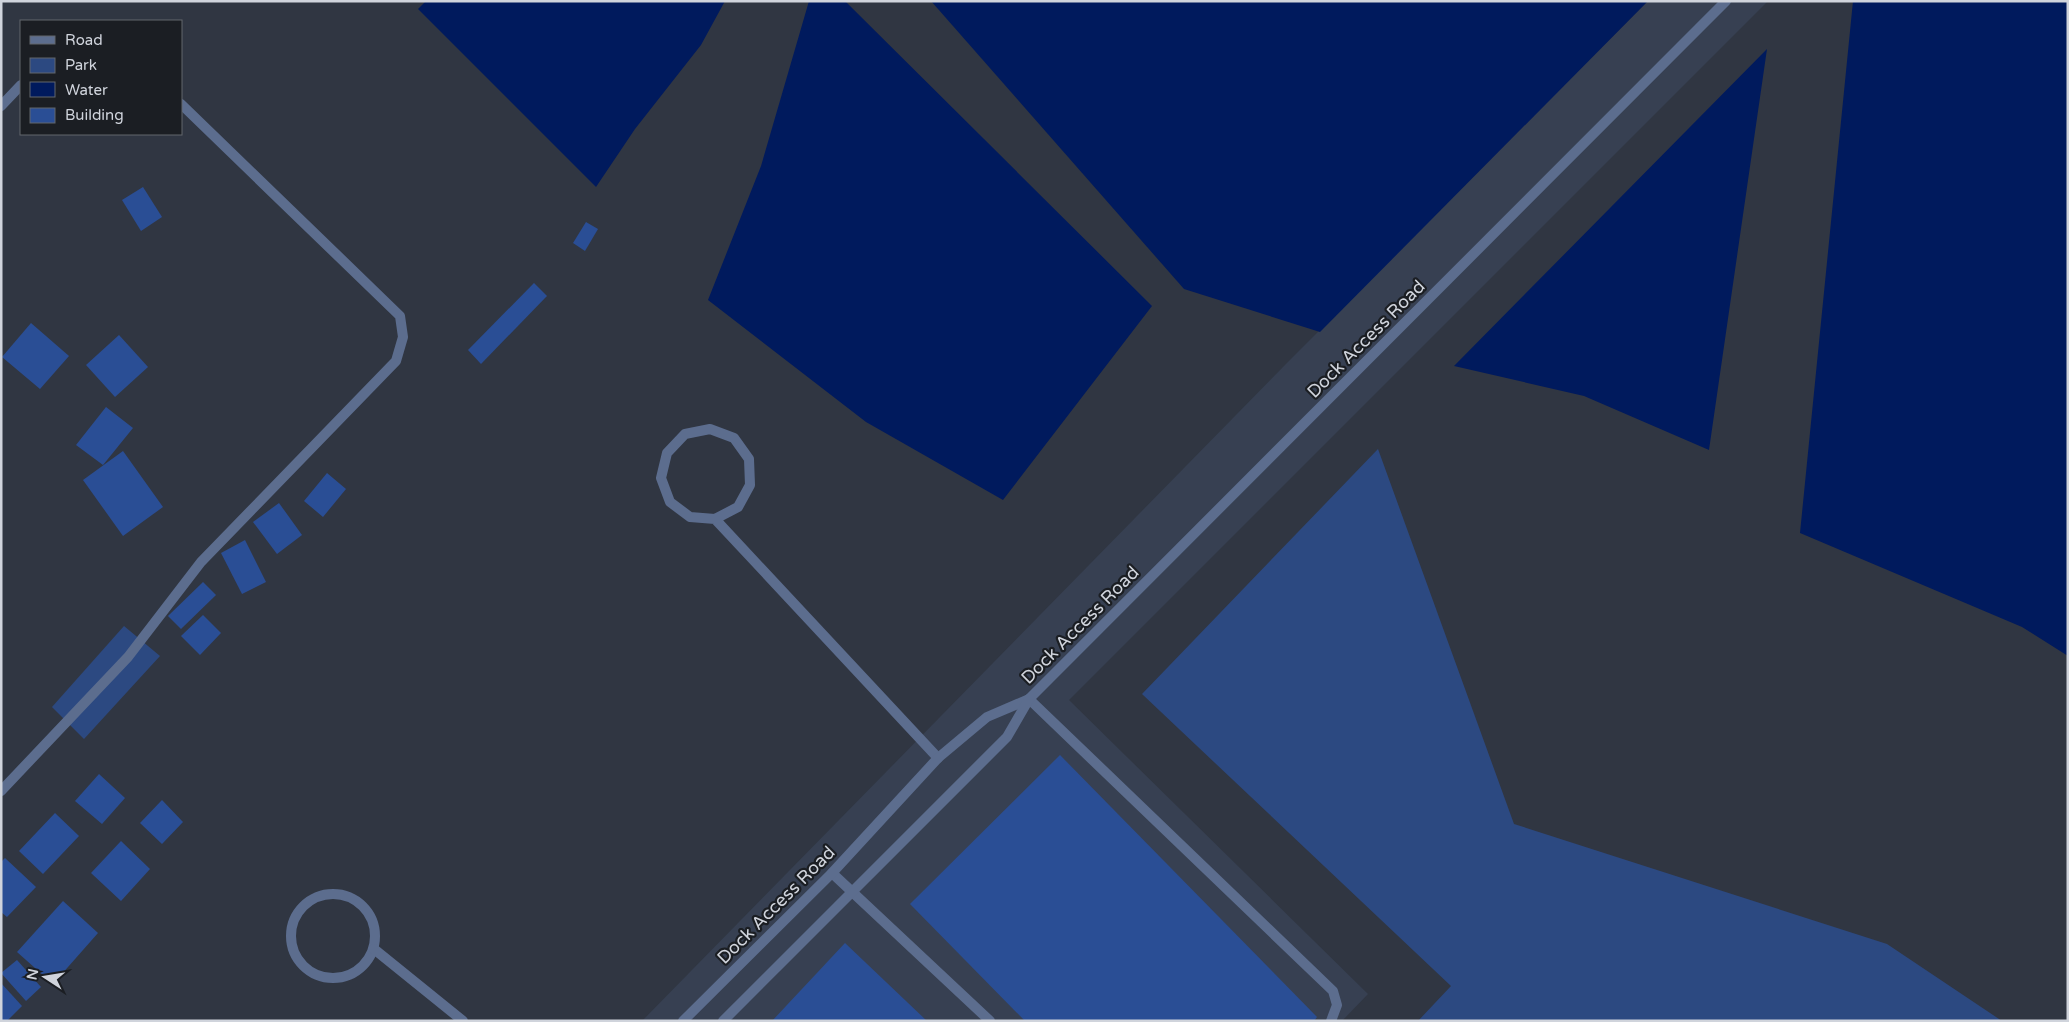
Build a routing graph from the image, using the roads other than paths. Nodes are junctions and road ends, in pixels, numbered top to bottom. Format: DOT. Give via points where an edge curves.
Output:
graph roads {
  1 [pos="1726,1"];
  2 [pos="20,85"];
  3 [pos="182,105"];
  4 [pos="1,106"];
  5 [pos="715,519"];
  6 [pos="1029,699"];
  7 [pos="938,758"];
  8 [pos="1,791"];
  9 [pos="832,873"];
  10 [pos="852,892"];
  11 [pos="374,949"];
  12 [pos="463,1021"];
  13 [pos="683,1021"];
  14 [pos="723,1021"];
  15 [pos="990,1021"];
  16 [pos="1331,1021"];
  1 -- 6 [label="street, Dock Access Road"];
  2 -- 4 [label="street"];
  3 -- 8 [label="street" via="400,316 403,337 396,361 201,562 128,657"];
  5 -- 5 [label="street" via="738,507 750,484 749,459 734,438 710,429 685,434 667,453 661,478 670,502 676,507 690,517"];
  5 -- 7 [label="street"];
  6 -- 7 [label="street, Dock Access Road" via="987,717"];
  6 -- 10 [label="street, Dock Access Road" via="1006,736"];
  6 -- 16 [label="street" via="1333,991 1337,1005"];
  7 -- 9 [label="street, Dock Access Road"];
  9 -- 10 [label="street"];
  9 -- 13 [label="street, Dock Access Road"];
  10 -- 14 [label="street, Dock Access Road"];
  10 -- 15 [label="street"];
  11 -- 11 [label="street" via="362,968 342,978 320,978 301,966 290,946 292,923 303,904 323,894 346,895 364,906 375,926"];
  11 -- 12 [label="street"];
}
